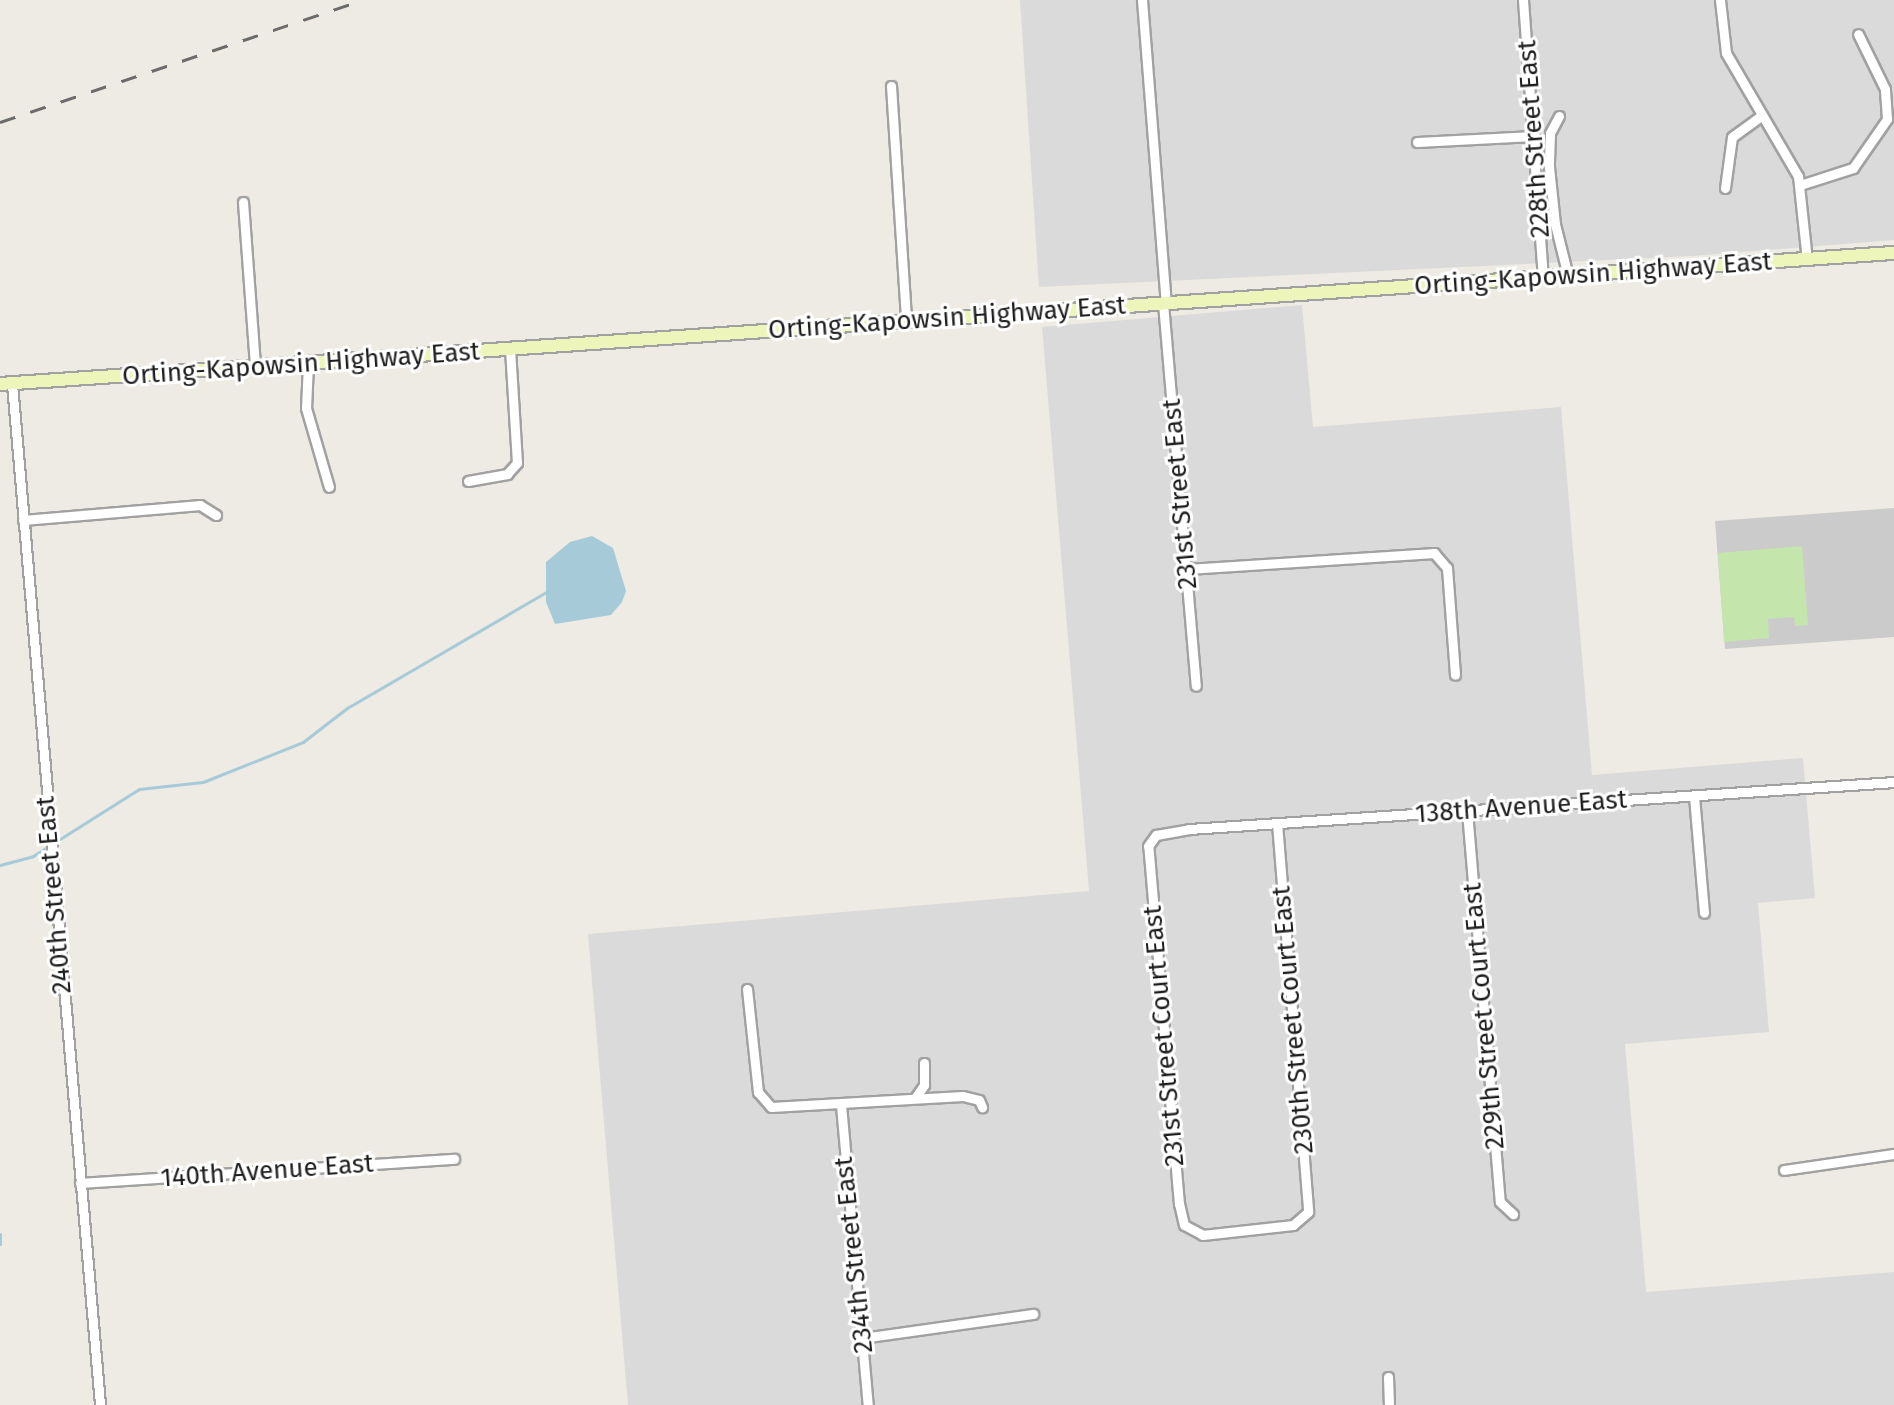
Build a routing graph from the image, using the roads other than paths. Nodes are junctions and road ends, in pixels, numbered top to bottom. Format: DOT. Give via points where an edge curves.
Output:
graph roads {
  1 [pos="1142,0"];
  2 [pos="1523,0"];
  3 [pos="1720,0"];
  4 [pos="1858,34"];
  5 [pos="891,86"];
  6 [pos="1762,115"];
  7 [pos="1559,116"];
  8 [pos="1534,136"];
  9 [pos="1417,142"];
  10 [pos="1800,185"];
  11 [pos="1725,188"];
  12 [pos="243,202"];
  13 [pos="1894,253"];
  14 [pos="1807,260"];
  15 [pos="1568,276"];
  16 [pos="1543,277"];
  17 [pos="1164,303"];
  18 [pos="906,321"];
  19 [pos="510,349"];
  20 [pos="308,363"];
  21 [pos="255,367"];
  22 [pos="6,384"];
  23 [pos="468,481"];
  24 [pos="329,487"];
  25 [pos="216,515"];
  26 [pos="23,520"];
  27 [pos="1187,569"];
  28 [pos="1455,675"];
  29 [pos="1196,686"];
  30 [pos="1894,782"];
  31 [pos="1694,796"];
  32 [pos="1467,811"];
  33 [pos="1277,823"];
  34 [pos="1151,840"];
  35 [pos="1704,913"];
  36 [pos="747,989"];
  37 [pos="924,1063"];
  38 [pos="915,1098"];
  39 [pos="841,1105"];
  40 [pos="982,1107"];
  41 [pos="1894,1154"];
  42 [pos="454,1159"];
  43 [pos="1784,1170"];
  44 [pos="80,1183"];
  45 [pos="1513,1214"];
  46 [pos="1189,1229"];
  47 [pos="1033,1314"];
  48 [pos="862,1338"];
  49 [pos="1388,1377"];
  50 [pos="100,1405"];
  51 [pos="868,1405"];
  52 [pos="1389,1405"];
  1 -- 17 [label="street, 231st Street East"];
  2 -- 8 [label="street, 228th Street East"];
  3 -- 6 [label="street" via="1726,53"];
  4 -- 10 [label="street" via="1885,89 1887,119 1853,168"];
  5 -- 18 [label="street"];
  6 -- 10 [label="street"];
  6 -- 11 [label="street" via="1732,137"];
  7 -- 15 [label="street" via="1550,133 1549,167"];
  8 -- 9 [label="street"];
  8 -- 16 [label="street, 228th Street East"];
  10 -- 14 [label="street"];
  12 -- 21 [label="street"];
  13 -- 14 [label="main road, Orting-Kapowsin Highway East"];
  14 -- 15 [label="main road, Orting-Kapowsin Highway East"];
  15 -- 16 [label="main road, Orting-Kapowsin Highway East"];
  16 -- 17 [label="main road, Orting-Kapowsin Highway East"];
  17 -- 18 [label="main road, Orting-Kapowsin Highway East"];
  17 -- 27 [label="street, 231st Street East"];
  18 -- 19 [label="main road, Orting-Kapowsin Highway East"];
  19 -- 20 [label="main road, Orting-Kapowsin Highway East"];
  19 -- 23 [label="street" via="517,463 507,474"];
  20 -- 21 [label="main road, Orting-Kapowsin Highway East"];
  20 -- 24 [label="street" via="306,408"];
  21 -- 22 [label="main road, Orting-Kapowsin Highway East"];
  22 -- 26 [label="street, 240th Street East"];
  25 -- 26 [label="street" via="200,505"];
  26 -- 44 [label="street, 240th Street East"];
  27 -- 28 [label="street" via="1437,554 1447,568"];
  27 -- 29 [label="street, 231st Street East"];
  30 -- 31 [label="street, 138th Avenue East"];
  31 -- 32 [label="street, 138th Avenue East"];
  31 -- 35 [label="street"];
  32 -- 33 [label="street, 138th Avenue East"];
  32 -- 45 [label="street, 229th Street Court East" via="1500,1202"];
  33 -- 34 [label="street, 138th Avenue East" via="1169,830"];
  33 -- 46 [label="street, 230th Street Court East" via="1301,1097 1305,1217 1293,1225 1203,1235"];
  34 -- 46 [label="street, 231st Street Court East" via="1179,1204"];
  36 -- 39 [label="street" via="758,1092 767,1105"];
  37 -- 38 [label="street" via="924,1085"];
  38 -- 39 [label="street"];
  38 -- 40 [label="street" via="963,1096 979,1100"];
  39 -- 48 [label="street, 234th Street East"];
  41 -- 43 [label="street"];
  42 -- 44 [label="street, 140th Avenue East"];
  44 -- 50 [label="street, 240th Street East"];
  47 -- 48 [label="street"];
  48 -- 51 [label="street, 234th Street East"];
  49 -- 52 [label="street"];
}
